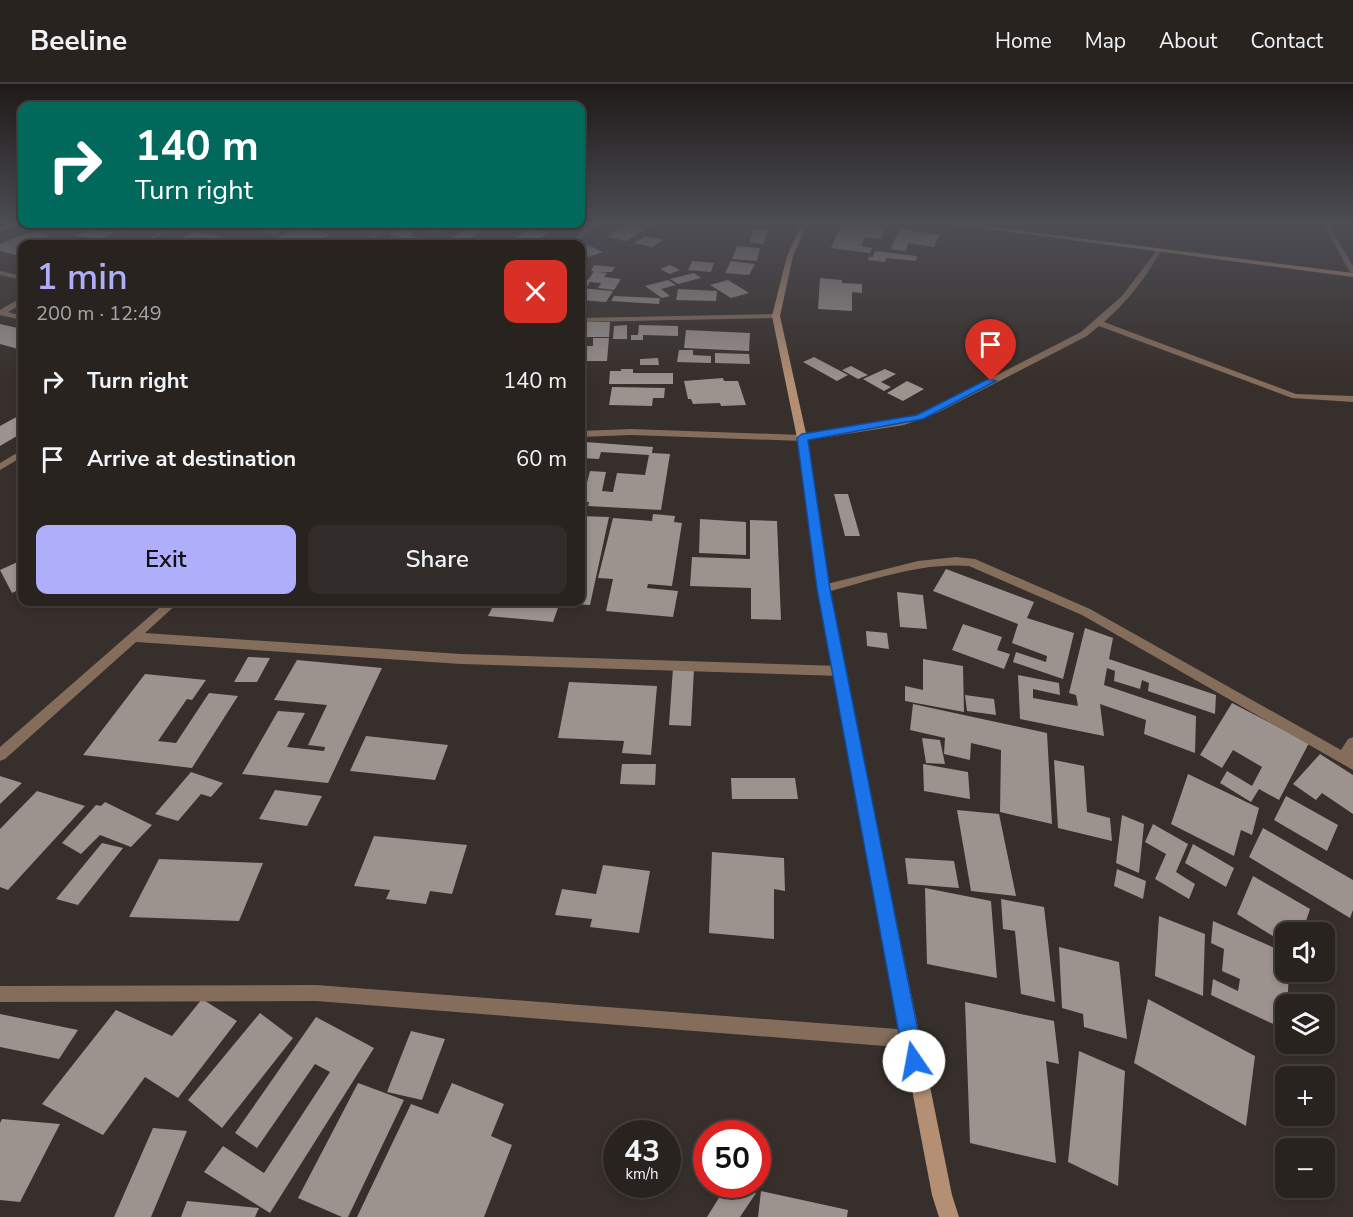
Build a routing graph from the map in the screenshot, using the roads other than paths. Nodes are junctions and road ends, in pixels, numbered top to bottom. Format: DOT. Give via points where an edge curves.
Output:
graph roads {
  1 [pos="785,276"];
  2 [pos="1142,276"];
  3 [pos="18,303"];
  4 [pos="1,312"];
  5 [pos="776,316"];
  6 [pos="18,317"];
  7 [pos="585,320"];
  8 [pos="1100,323"];
  9 [pos="1353,399"];
  10 [pos="585,434"];
  11 [pos="802,438"];
  12 [pos="18,456"];
  13 [pos="0,467"];
  14 [pos="823,589"];
  15 [pos="168,606"];
  16 [pos="132,637"];
  17 [pos="840,671"];
  18 [pos="1353,743"];
  19 [pos="0,755"];
  20 [pos="1348,760"];
  21 [pos="0,994"];
  22 [pos="910,1039"];
  23 [pos="949,1217"];
  1 -- 5 [label="main road"];
  2 -- 8 [label="street"];
  3 -- 4 [label="street"];
  4 -- 6 [label="street"];
  5 -- 7 [label="street"];
  5 -- 11 [label="main road"];
  8 -- 9 [label="street" via="1296,396"];
  8 -- 11 [label="street" via="1034,361 920,417"];
  10 -- 11 [label="street"];
  11 -- 14 [label="main road"];
  12 -- 13 [label="street"];
  14 -- 17 [label="main road"];
  14 -- 20 [label="street" via="938,561 971,562 1086,612"];
  15 -- 16 [label="street"];
  16 -- 17 [label="street" via="461,659"];
  16 -- 19 [label="street"];
  17 -- 22 [label="main road"];
  18 -- 20 [label="street"];
  21 -- 22 [label="street" via="316,993"];
  22 -- 23 [label="main road"];
}
